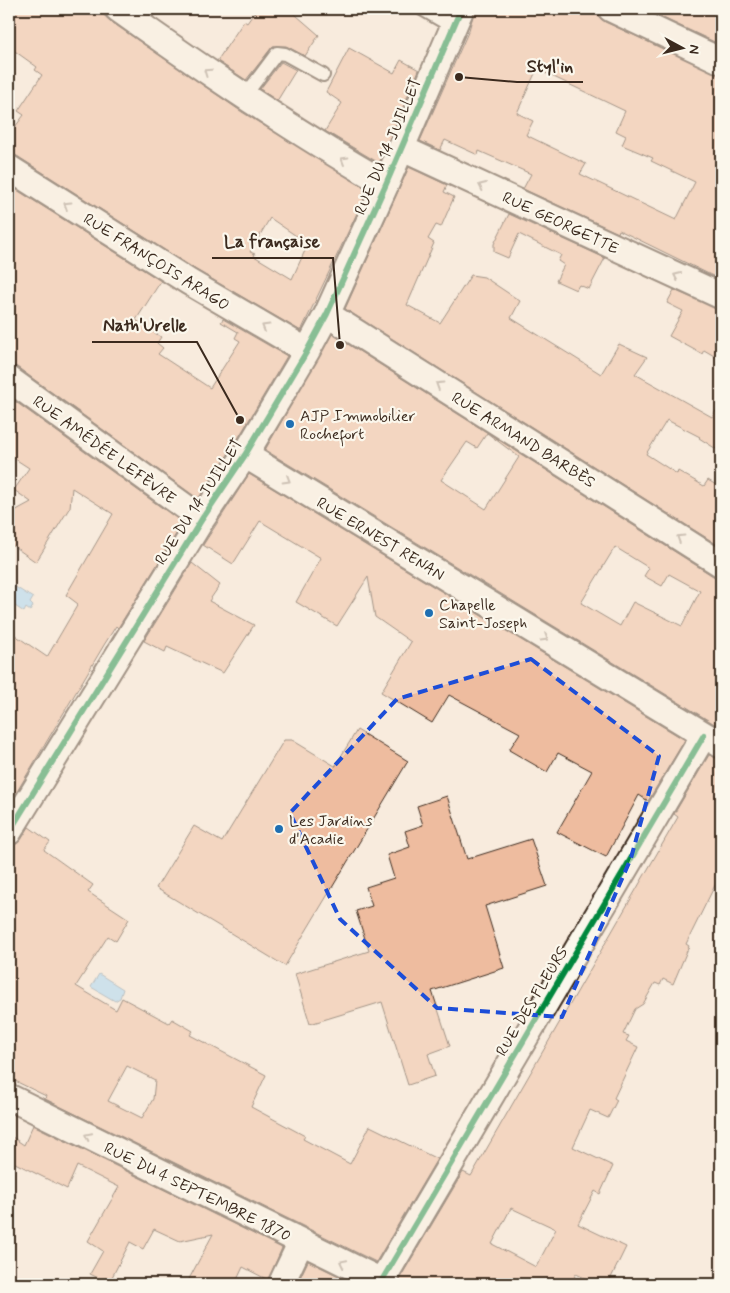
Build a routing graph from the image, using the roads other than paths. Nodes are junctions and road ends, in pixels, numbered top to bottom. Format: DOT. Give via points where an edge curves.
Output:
graph roads {
  1 [pos="118,9"];
  2 [pos="422,9"];
  3 [pos="611,9"];
  4 [pos="144,16"];
  5 [pos="457,18"];
  6 [pos="721,61"];
  7 [pos="323,74"];
  8 [pos="244,97"];
  9 [pos="401,148"];
  10 [pos="9,168"];
  11 [pos="386,184"];
  12 [pos="721,296"];
  13 [pos="327,314"];
  14 [pos="307,351"];
  15 [pos="9,379"];
  16 [pos="245,455"];
  17 [pos="202,519"];
  18 [pos="721,564"];
  19 [pos="713,740"];
  20 [pos="9,832"];
  21 [pos="9,1097"];
  22 [pos="301,1242"];
  23 [pos="384,1283"];
  24 [pos="281,1284"];
  1 -- 4 [label="street"];
  2 -- 5 [label="lane"];
  3 -- 6 [label="street"];
  8 -- 4 [label="street, one-way"];
  5 -- 9 [label="street, RUE DU 14 JUILLET"];
  7 -- 8 [label="lane" via="277,53"];
  11 -- 8 [label="street, one-way"];
  9 -- 11 [label="street, RUE DU 14 JUILLET"];
  12 -- 9 [label="street, RUE GEORGETTE, one-way"];
  14 -- 10 [label="street, RUE FRANÇOIS ARAGO, one-way" via="189,282"];
  11 -- 13 [label="street, RUE DU 14 JUILLET"];
  13 -- 14 [label="street, RUE DU 14 JUILLET"];
  18 -- 13 [label="street, RUE ARMAND BARBÈS, one-way"];
  14 -- 16 [label="street, RUE DU 14 JUILLET"];
  15 -- 17 [label="street, RUE AMÉDÉE LEFÈVRE"];
  16 -- 17 [label="street, RUE DU 14 JUILLET"];
  16 -- 19 [label="street, RUE ERNEST RENAN, one-way"];
  17 -- 20 [label="street, RUE DU 14 JUILLET"];
  19 -- 23 [label="street, RUE DES FLEURS"];
  22 -- 21 [label="street, RUE DU 4 SEPTEMBRE 1870, one-way"];
  23 -- 22 [label="street, RUE DU 4 SEPTEMBRE 1870, one-way"];
  22 -- 24 [label="street"];
}
